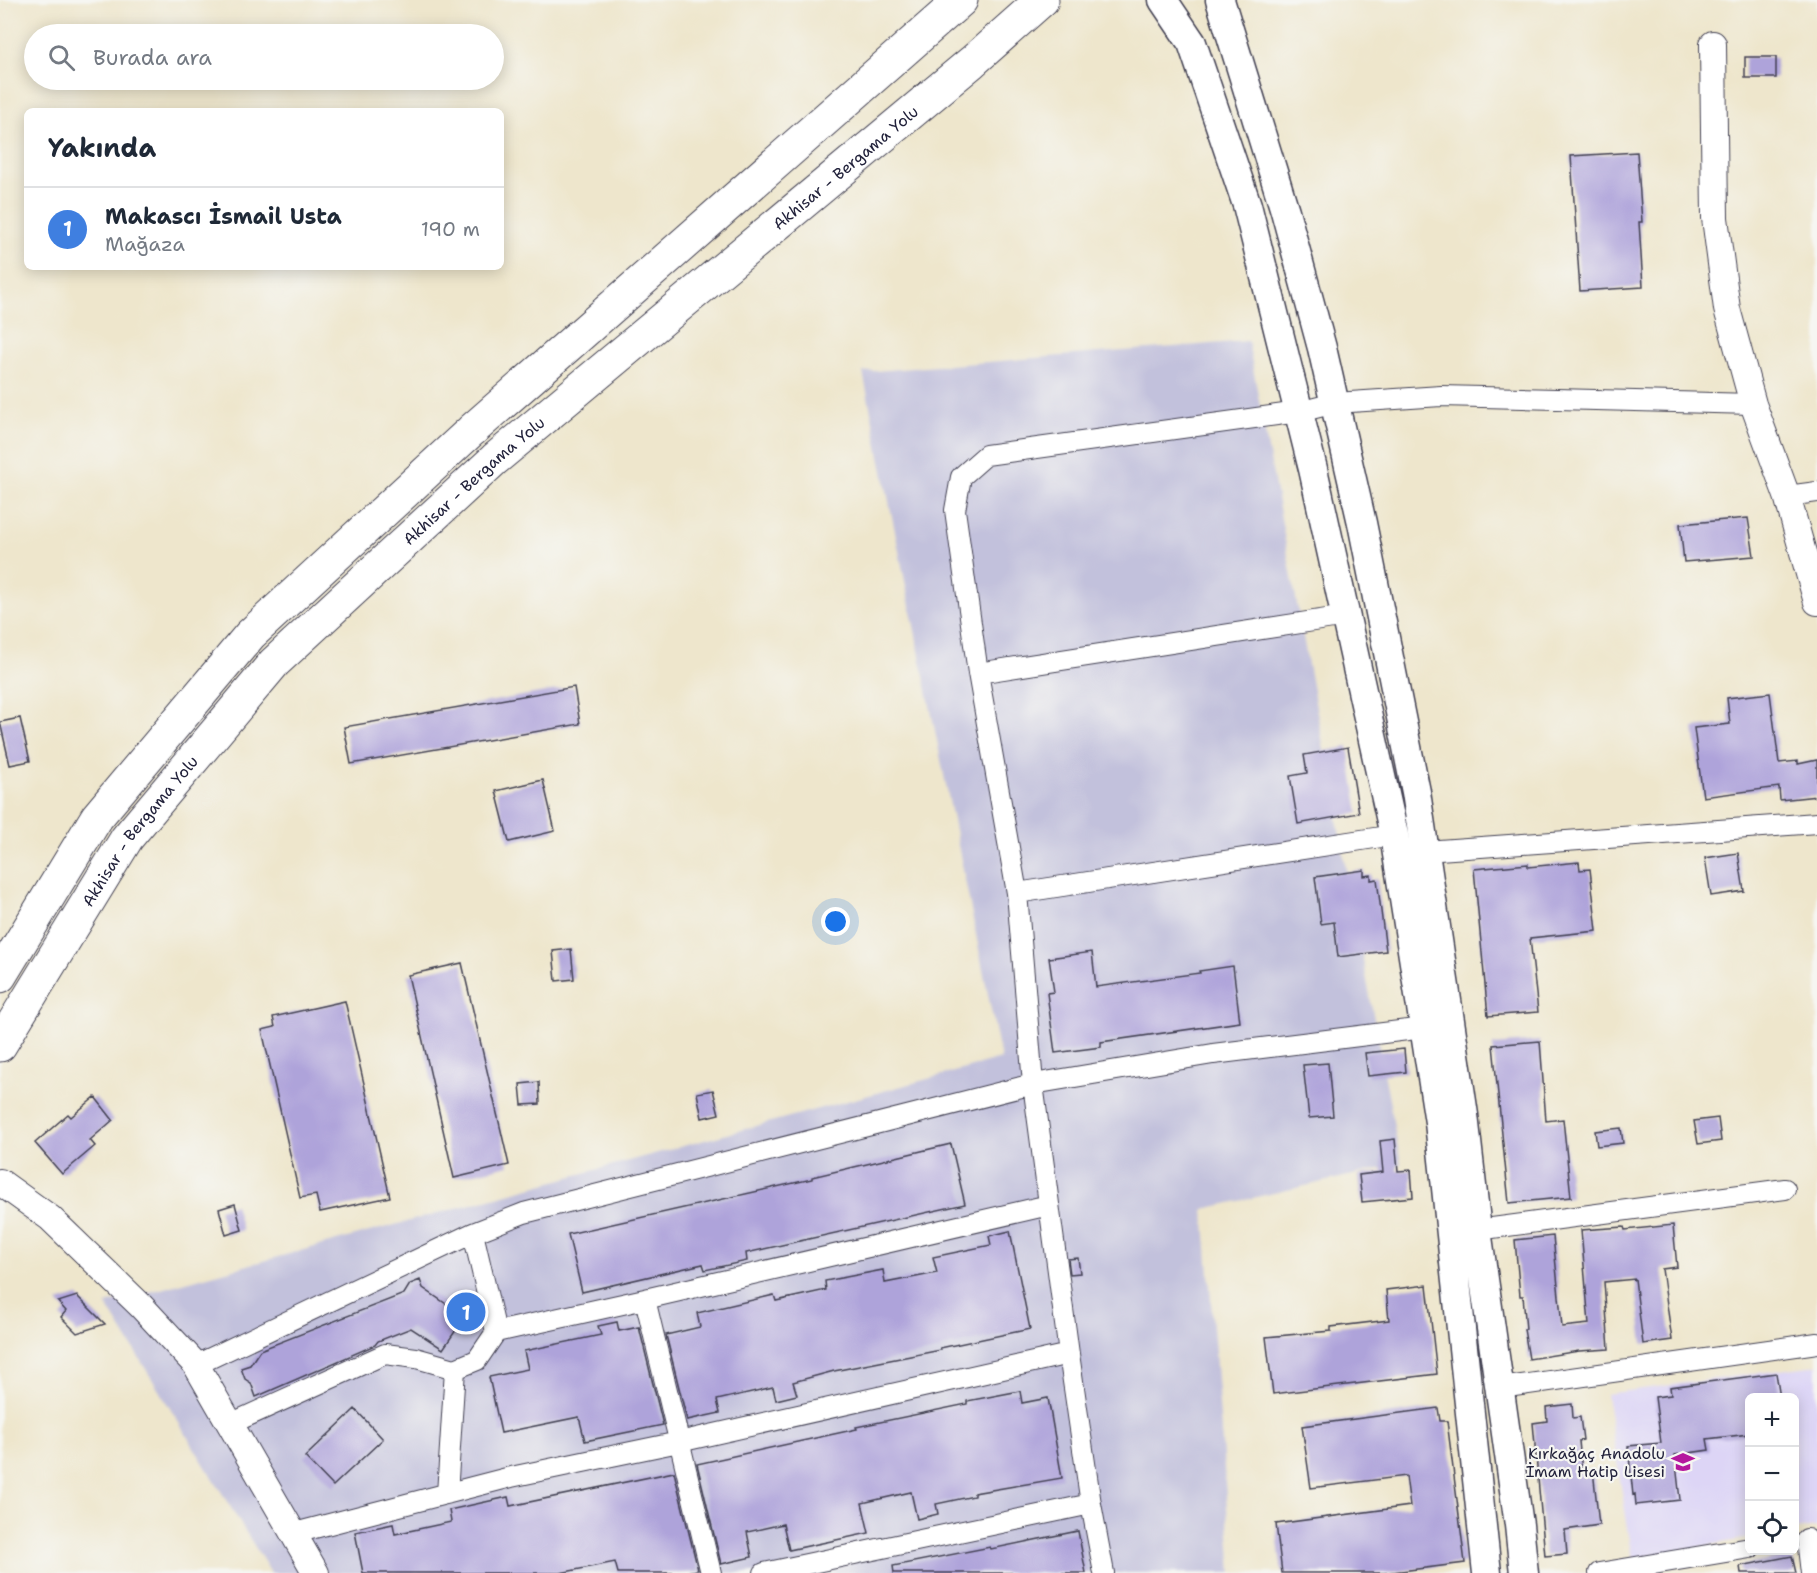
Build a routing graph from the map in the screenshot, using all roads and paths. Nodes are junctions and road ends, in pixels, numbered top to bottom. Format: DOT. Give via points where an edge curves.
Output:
graph roads {
  1 [pos="961,0"];
  2 [pos="1042,0"];
  3 [pos="1163,0"];
  4 [pos="1220,0"];
  5 [pos="1713,44"];
  6 [pos="1335,403"];
  7 [pos="1753,404"];
  8 [pos="1299,412"];
  9 [pos="1817,492"];
  10 [pos="1787,496"];
  11 [pos="1817,602"];
  12 [pos="1346,616"];
  13 [pos="978,673"];
  14 [pos="1817,823"];
  15 [pos="1394,835"];
  16 [pos="1425,851"];
  17 [pos="1017,892"];
  18 [pos="0,976"];
  19 [pos="1424,1028"];
  20 [pos="0,1045"];
  21 [pos="1033,1084"];
  22 [pos="0,1182"];
  23 [pos="1785,1189"];
  24 [pos="1049,1205"];
  25 [pos="1477,1230"];
  26 [pos="473,1233"];
  27 [pos="645,1299"];
  28 [pos="496,1332"];
  29 [pos="1817,1343"];
  30 [pos="1069,1354"];
  31 [pos="196,1365"];
  32 [pos="455,1369"];
  33 [pos="1500,1388"];
  34 [pos="230,1424"];
  35 [pos="679,1442"];
  36 [pos="447,1494"];
  37 [pos="1091,1504"];
  38 [pos="291,1534"];
  39 [pos="1806,1539"];
  40 [pos="1745,1549"];
  41 [pos="316,1573"];
  42 [pos="711,1573"];
  43 [pos="764,1573"];
  44 [pos="1104,1573"];
  45 [pos="1487,1573"];
  46 [pos="1524,1573"];
  47 [pos="1599,1573"];
  48 [pos="1811,1573"];
  1 -- 18 [label="highway" via="471,431 250,635 97,817"];
  2 -- 20 [label="highway, Akhisar - Bergama Yolu" via="495,459 274,663 127,838"];
  3 -- 8 [label="main road" via="1191,43 1247,204"];
  4 -- 6 [label="main road" via="1285,211"];
  5 -- 7 [label="street" via="1715,218 1727,309"];
  6 -- 7 [label="street" via="1441,396"];
  6 -- 8 [label="street"];
  6 -- 16 [label="main road"];
  7 -- 10 [label="street"];
  8 -- 12 [label="main road"];
  8 -- 13 [label="street" via="986,455 961,477 955,510"];
  9 -- 10 [label="street"];
  10 -- 11 [label="street"];
  12 -- 13 [label="street"];
  12 -- 15 [label="main road"];
  13 -- 17 [label="street"];
  14 -- 16 [label="street"];
  15 -- 17 [label="street"];
  15 -- 19 [label="main road"];
  16 -- 25 [label="main road"];
  17 -- 21 [label="street"];
  19 -- 21 [label="street" via="1213,1054"];
  19 -- 45 [label="main road" via="1438,1122"];
  21 -- 24 [label="street"];
  21 -- 26 [label="street" via="525,1213"];
  22 -- 31 [label="street" via="50,1218"];
  23 -- 25 [label="street"];
  24 -- 27 [label="street"];
  24 -- 30 [label="street"];
  25 -- 33 [label="main road"];
  26 -- 28 [label="street"];
  26 -- 31 [label="street"];
  27 -- 28 [label="street"];
  27 -- 35 [label="street"];
  28 -- 32 [label="street" via="477,1360"];
  29 -- 33 [label="street"];
  30 -- 35 [label="street"];
  30 -- 37 [label="street"];
  31 -- 34 [label="street"];
  32 -- 34 [label="street" via="385,1354"];
  32 -- 36 [label="street"];
  33 -- 46 [label="main road"];
  34 -- 38 [label="street"];
  35 -- 36 [label="street"];
  35 -- 42 [label="street"];
  36 -- 38 [label="street"];
  37 -- 43 [label="street"];
  37 -- 44 [label="street"];
  38 -- 41 [label="street"];
  39 -- 48 [label="street"];
  40 -- 47 [label="street"];
}
